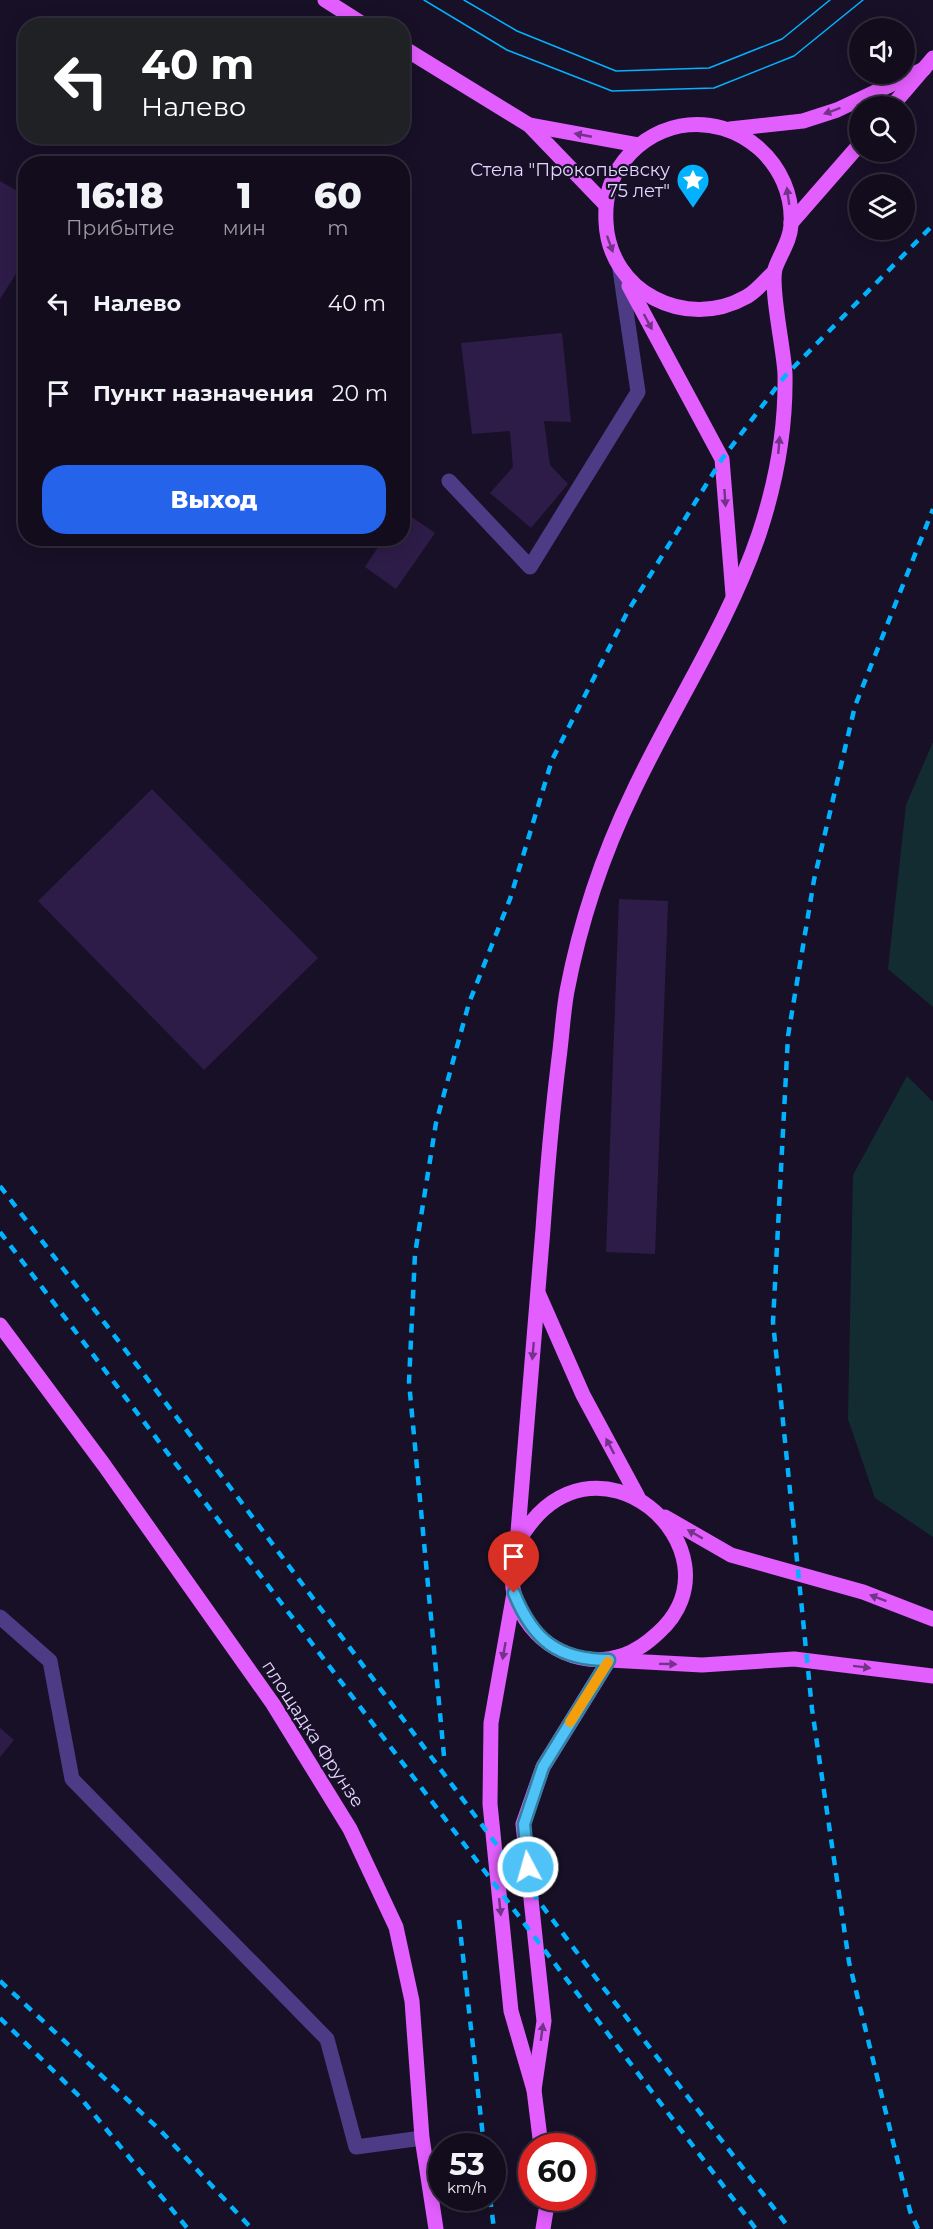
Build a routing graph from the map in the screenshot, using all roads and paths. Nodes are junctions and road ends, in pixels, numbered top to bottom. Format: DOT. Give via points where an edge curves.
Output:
graph roads {
  1 [pos="325,0"];
  2 [pos="353,18"];
  3 [pos="410,52"];
  4 [pos="928,63"];
  5 [pos="900,96"];
  6 [pos="529,125"];
  7 [pos="730,129"];
  8 [pos="638,145"];
  9 [pos="849,157"];
  10 [pos="605,204"];
  11 [pos="792,223"];
  12 [pos="620,270"];
  13 [pos="774,272"];
  14 [pos="449,481"];
  15 [pos="733,601"];
  16 [pos="538,1292"];
  17 [pos="0,1325"];
  18 [pos="638,1497"];
  19 [pos="661,1515"];
  20 [pos="518,1544"];
  21 [pos="514,1593"];
  22 [pos="0,1617"];
  23 [pos="933,1619"];
  24 [pos="609,1660"];
  25 [pos="933,1676"];
  26 [pos="534,2090"];
  27 [pos="539,2133"];
  28 [pos="422,2138"];
  29 [pos="546,2211"];
  30 [pos="436,2229"];
  31 [pos="543,2229"];
  1 -- 2 [label="main road"];
  3 -- 6 [label="main road"];
  4 -- 5 [label="main road"];
  4 -- 7 [label="main road, one-way" via="846,106 803,121"];
  8 -- 6 [label="main road, one-way"];
  6 -- 10 [label="main road"];
  7 -- 8 [label="main road" via="698,123 666,129"];
  11 -- 7 [label="main road, one-way" via="786,183 764,150"];
  8 -- 10 [label="main road" via="616,171"];
  9 -- 11 [label="main road"];
  10 -- 12 [label="main road, one-way" via="606,238"];
  11 -- 13 [label="main road" via="786,249"];
  12 -- 13 [label="main road" via="646,296 679,309 714,309 748,296"];
  12 -- 14 [label="lane" via="638,392 530,567"];
  12 -- 15 [label="main road, one-way" via="722,459"];
  15 -- 13 [label="main road, one-way" via="777,473 785,376"];
  15 -- 16 [label="main road" via="632,794 590,898 567,993 550,1137"];
  18 -- 16 [label="main road, one-way" via="583,1395"];
  16 -- 20 [label="main road, one-way"];
  17 -- 28 [label="main road, площадка Фрунзе" via="273,1704 350,1829 396,1927 412,2001"];
  18 -- 19 [label="main road"];
  18 -- 20 [label="main road" via="609,1489 580,1490 552,1502 530,1522"];
  23 -- 19 [label="main road, one-way" via="863,1592 731,1555"];
  19 -- 24 [label="main road" via="676,1536 684,1565 682,1594 662,1629 638,1650"];
  20 -- 21 [label="main road" via="512,1574"];
  21 -- 24 [label="main road" via="526,1621 546,1643 572,1655"];
  21 -- 26 [label="main road, one-way" via="491,1723 490,1804 511,2011"];
  22 -- 28 [label="lane" via="50,1661 72,1779 327,2039 356,2147"];
  24 -- 25 [label="main road, one-way" via="702,1665 794,1659"];
  26 -- 24 [label="main road, one-way" via="544,2021 524,1824 543,1767"];
  26 -- 27 [label="main road"];
  28 -- 30 [label="main road, площадка Фрунзе"];
  29 -- 31 [label="main road"];
}
